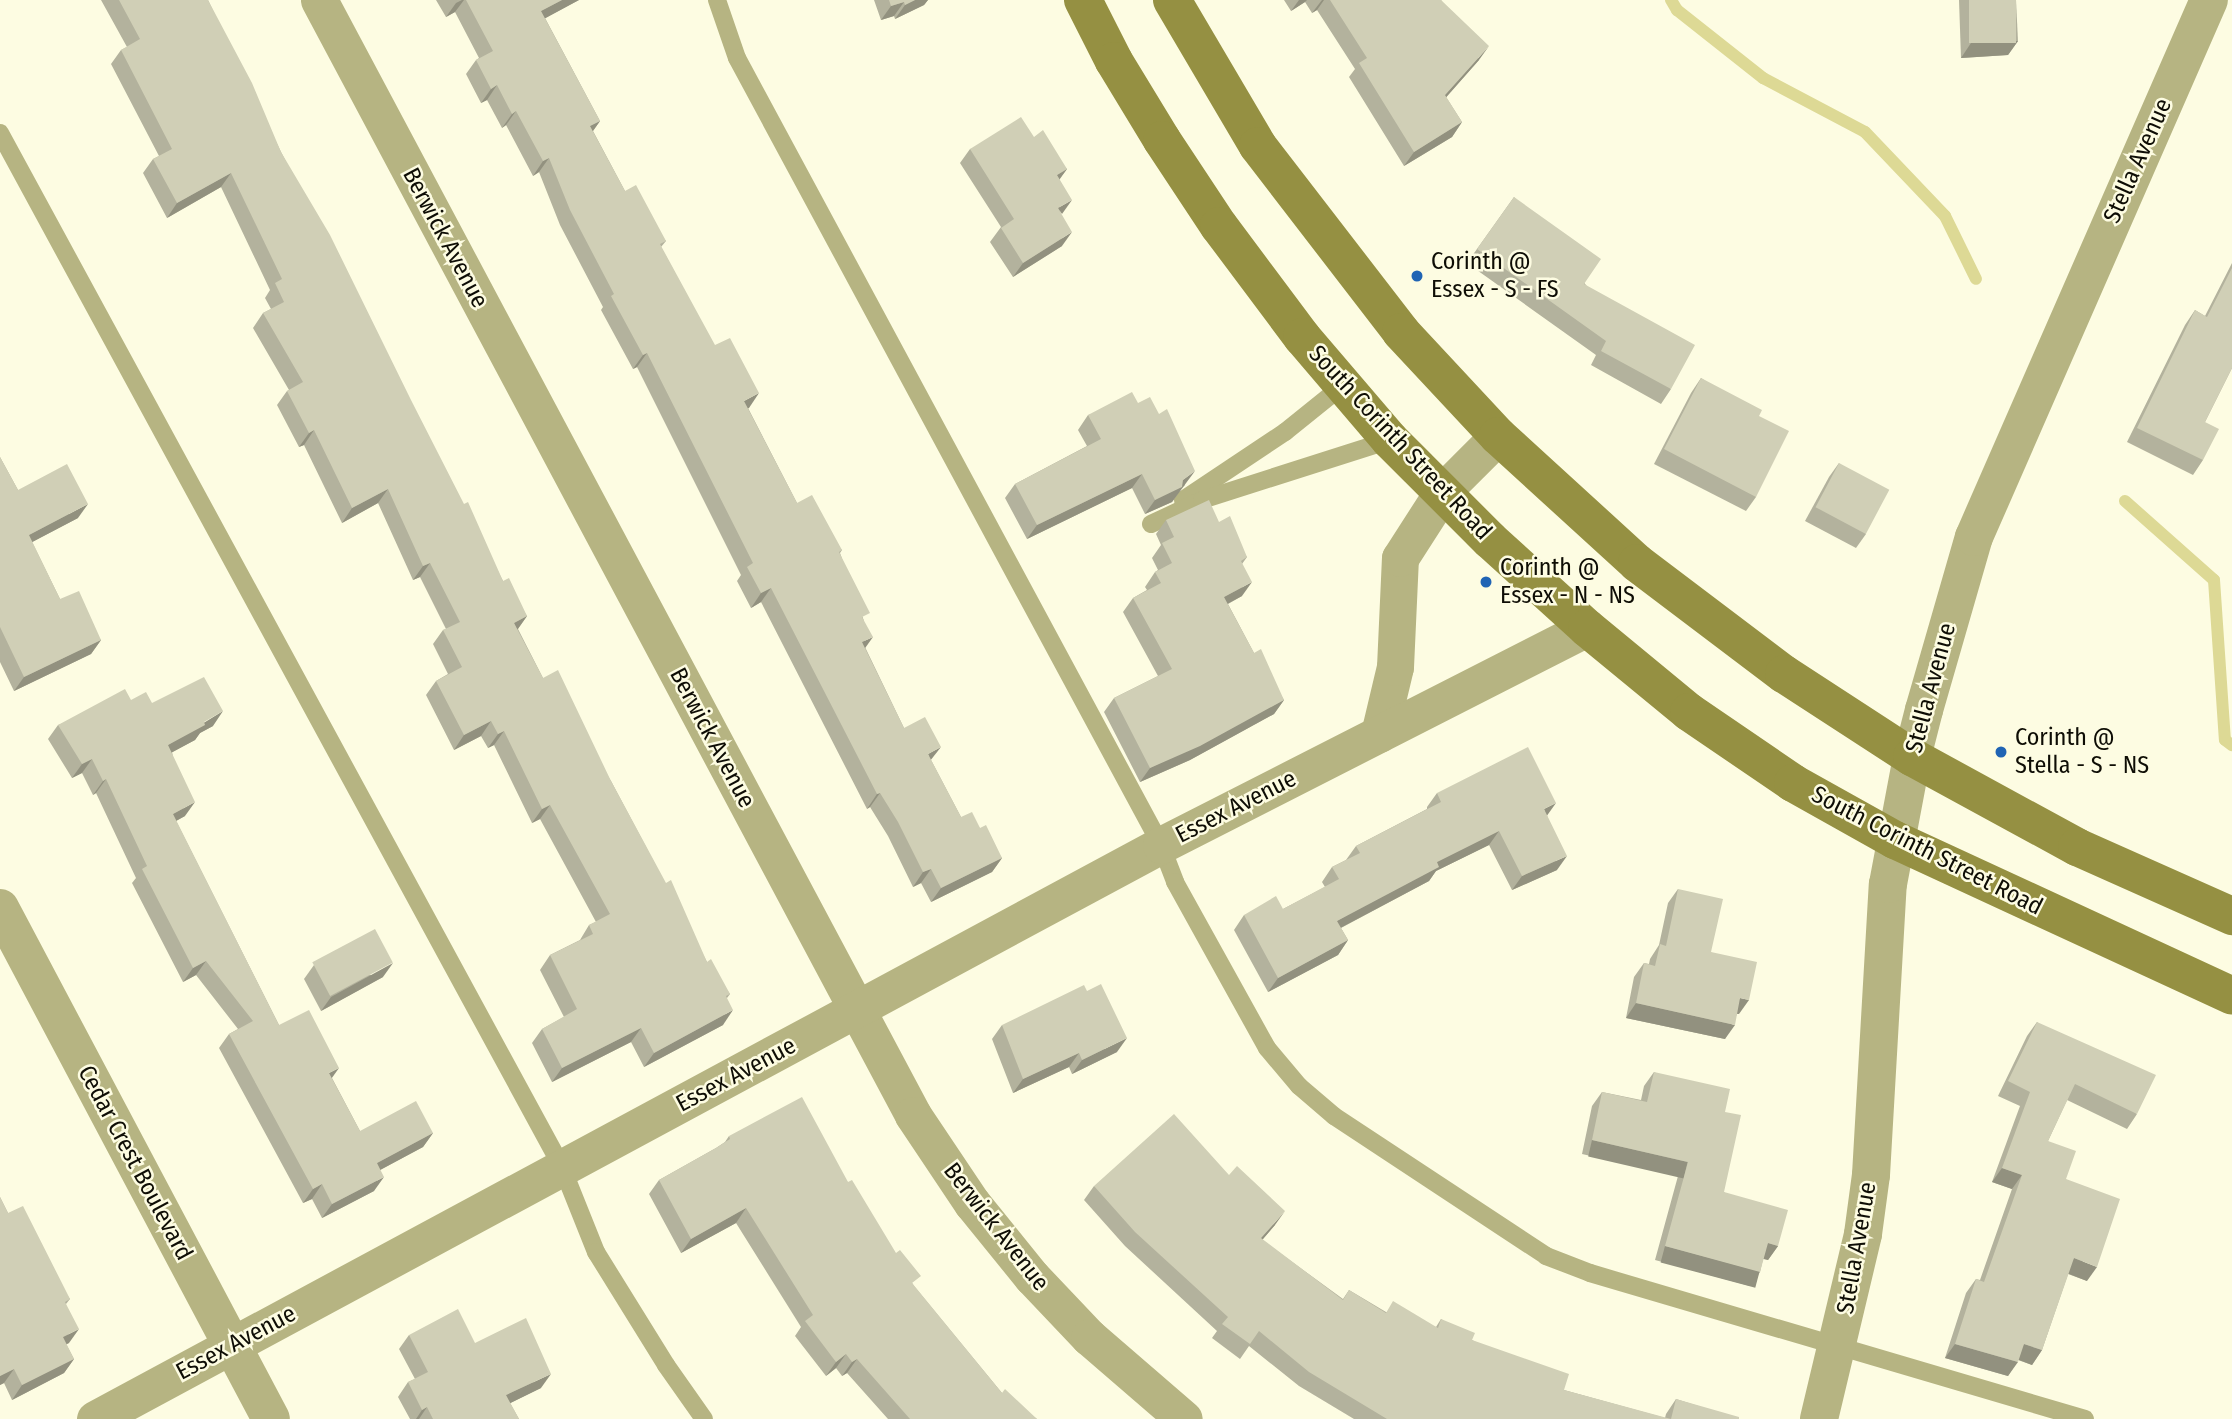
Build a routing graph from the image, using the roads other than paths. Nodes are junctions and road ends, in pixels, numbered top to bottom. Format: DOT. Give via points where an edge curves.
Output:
graph roads {
  1 [pos="319,0"];
  2 [pos="717,0"];
  3 [pos="1083,0"];
  4 [pos="1172,0"];
  5 [pos="2209,0"];
  6 [pos="0,133"];
  7 [pos="1342,386"];
  8 [pos="1498,436"];
  9 [pos="1390,440"];
  10 [pos="1443,491"];
  11 [pos="1587,628"];
  12 [pos="1379,734"];
  13 [pos="1912,757"];
  14 [pos="1895,840"];
  15 [pos="1161,845"];
  16 [pos="0,908"];
  17 [pos="2232,916"];
  18 [pos="2232,996"];
  19 [pos="857,1011"];
  20 [pos="562,1167"];
  21 [pos="231,1345"];
  22 [pos="1839,1346"];
  23 [pos="95,1419"];
  24 [pos="271,1419"];
  25 [pos="704,1419"];
  26 [pos="1184,1419"];
  27 [pos="1818,1419"];
  28 [pos="2085,1419"];
  1 -- 19 [label="street, Berwick Avenue"];
  2 -- 15 [label="lane" via="737,58"];
  3 -- 7 [label="main road, South Corinth Street Road" via="1114,61 1212,215"];
  4 -- 8 [label="main road" via="1258,146 1308,213 1401,332"];
  5 -- 13 [label="street, Stella Avenue" via="1974,537"];
  6 -- 20 [label="lane"];
  7 -- 9 [label="main road, South Corinth Street Road"];
  7 -- 9 [label="lane" via="1285,432 1151,524 1202,500"];
  8 -- 10 [label="street"];
  8 -- 13 [label="main road" via="1637,563 1784,674"];
  9 -- 10 [label="main road, South Corinth Street Road"];
  10 -- 11 [label="main road, South Corinth Street Road"];
  10 -- 12 [label="street" via="1399,558 1395,667"];
  11 -- 12 [label="street, Essex Avenue"];
  11 -- 14 [label="main road, South Corinth Street Road" via="1689,712 1793,783"];
  12 -- 15 [label="street, Essex Avenue"];
  13 -- 14 [label="street, Stella Avenue"];
  13 -- 17 [label="main road" via="2077,847"];
  14 -- 18 [label="main road, South Corinth Street Road"];
  14 -- 22 [label="street, Stella Avenue" via="1888,884 1871,1175"];
  15 -- 19 [label="street, Essex Avenue"];
  15 -- 22 [label="lane" via="1175,882 1267,1048 1299,1086 1334,1116 1546,1256"];
  16 -- 21 [label="street, Cedar Crest Boulevard"];
  19 -- 20 [label="street, Essex Avenue"];
  19 -- 26 [label="street, Berwick Avenue" via="913,1115 972,1203 1032,1277 1090,1337"];
  20 -- 21 [label="street, Essex Avenue"];
  20 -- 25 [label="lane" via="596,1252"];
  21 -- 23 [label="street, Essex Avenue"];
  21 -- 24 [label="street, Cedar Crest Boulevard"];
  22 -- 27 [label="street, Stella Avenue"];
  22 -- 28 [label="lane"];
}
